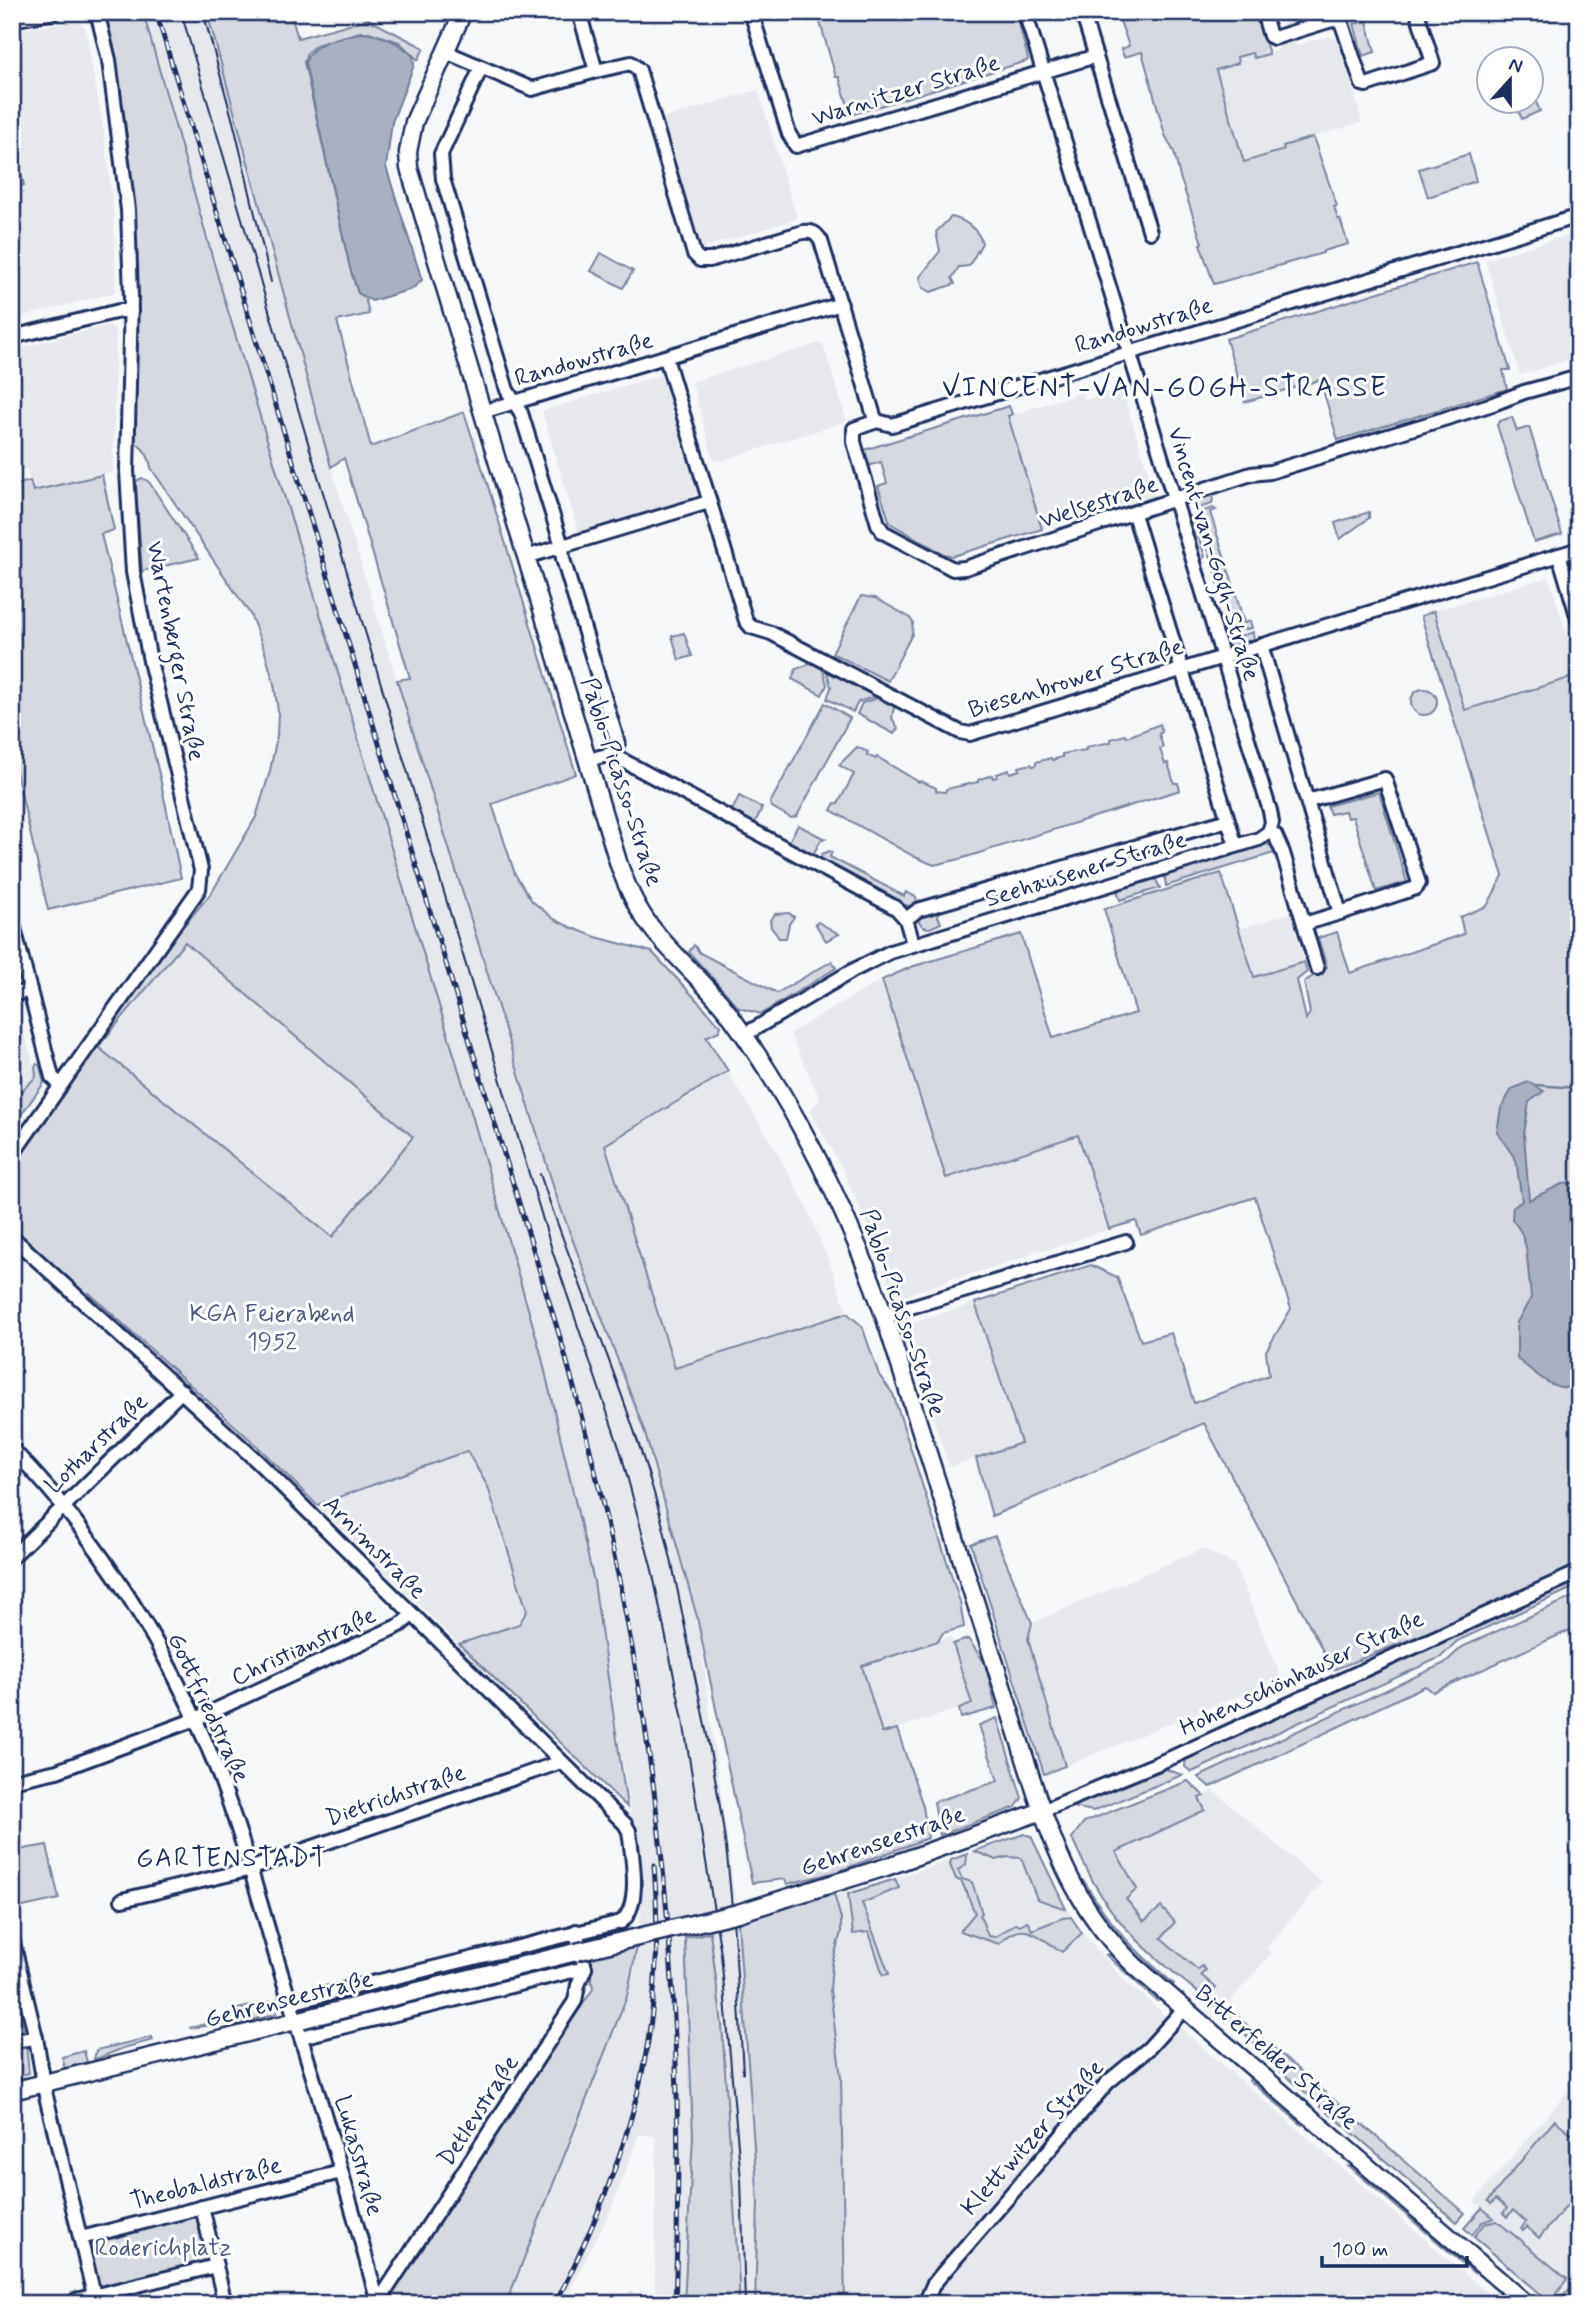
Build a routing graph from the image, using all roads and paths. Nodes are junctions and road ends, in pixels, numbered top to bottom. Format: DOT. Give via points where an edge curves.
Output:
graph roads {
  1 [pos="55,12"];
  2 [pos="97,12"];
  3 [pos="463,12"];
  4 [pos="579,12"];
  5 [pos="751,12"];
  6 [pos="1025,12"];
  7 [pos="1082,12"];
  8 [pos="1262,12"];
  9 [pos="1418,12"];
  10 [pos="12,20"];
  11 [pos="446,52"];
  12 [pos="1096,56"];
  13 [pos="481,68"];
  14 [pos="596,71"];
  15 [pos="1044,72"];
  16 [pos="1579,216"];
  17 [pos="1150,232"];
  18 [pos="841,304"];
  19 [pos="131,311"];
  20 [pos="12,337"];
  21 [pos="1130,353"];
  22 [pos="666,358"];
  23 [pos="1579,377"];
  24 [pos="515,402"];
  25 [pos="482,412"];
  26 [pos="877,421"];
  27 [pos="1174,501"];
  28 [pos="709,502"];
  29 [pos="1135,514"];
  30 [pos="562,546"];
  31 [pos="1579,549"];
  32 [pos="1559,555"];
  33 [pos="526,557"];
  34 [pos="1579,622"];
  35 [pos="1262,645"];
  36 [pos="1222,657"];
  37 [pos="1182,669"];
  38 [pos="611,754"];
  39 [pos="588,760"];
  40 [pos="1308,801"];
  41 [pos="1228,820"];
  42 [pos="1269,832"];
  43 [pos="1237,846"];
  44 [pos="1340,913"];
  45 [pos="906,919"];
  46 [pos="12,920"];
  47 [pos="1304,924"];
  48 [pos="914,944"];
  49 [pos="1317,968"];
  50 [pos="30,990"];
  51 [pos="12,995"];
  52 [pos="744,1035"];
  53 [pos="60,1084"];
  54 [pos="12,1155"];
  55 [pos="12,1237"];
  56 [pos="1126,1242"];
  57 [pos="884,1315"];
  58 [pos="182,1391"];
  59 [pos="12,1449"];
  60 [pos="63,1506"];
  61 [pos="12,1557"];
  62 [pos="1579,1572"];
  63 [pos="412,1615"];
  64 [pos="196,1719"];
  65 [pos="561,1762"];
  66 [pos="12,1781"];
  67 [pos="1042,1811"];
  68 [pos="249,1869"];
  69 [pos="122,1899"];
  70 [pos="621,1922"];
  71 [pos="576,1931"];
  72 [pos="12,1938"];
  73 [pos="584,1968"];
  74 [pos="290,2003"];
  75 [pos="1184,2009"];
  76 [pos="299,2030"];
  77 [pos="36,2038"];
  78 [pos="12,2041"];
  79 [pos="44,2083"];
  80 [pos="12,2091"];
  81 [pos="341,2172"];
  82 [pos="202,2207"];
  83 [pos="81,2238"];
  84 [pos="368,2264"];
  85 [pos="216,2266"];
  86 [pos="398,2273"];
  87 [pos="94,2295"];
  88 [pos="377,2303"];
  89 [pos="73,2304"];
  90 [pos="225,2304"];
  91 [pos="925,2304"];
  92 [pos="1527,2304"];
  1 -- 10 [label="street"];
  2 -- 19 [label="street, Wartenberger Straße" via="109,60 124,168"];
  3 -- 11 [label="main road, Pablo-Picasso-Straße"];
  4 -- 14 [label="street"];
  5 -- 15 [label="street, Warnitzer Straße" via="796,146"];
  6 -- 15 [label="street, Vincent-van-Gogh-Straße"];
  7 -- 12 [label="street"];
  8 -- 9 [label="street" via="1274,38 1341,21 1366,85 1433,63"];
  11 -- 13 [label="street"];
  11 -- 25 [label="main road, Pablo-Picasso-Straße" via="410,136 409,168"];
  12 -- 15 [label="street"];
  12 -- 17 [label="street"];
  13 -- 14 [label="street" via="532,89"];
  13 -- 24 [label="street, Pablo-Picasso-Straße" via="441,155 441,165 504,379"];
  14 -- 18 [label="street" via="631,63 639,71 694,254 700,260 811,231 821,241"];
  15 -- 21 [label="street, Vincent-van-Gogh-Straße"];
  16 -- 21 [label="street, Randowstraße"];
  18 -- 22 [label="street, Randowstraße"];
  18 -- 26 [label="street"];
  19 -- 20 [label="street"];
  19 -- 53 [label="street, Wartenberger Straße" via="127,457 133,572 201,879 199,889"];
  21 -- 26 [label="street, Randowstraße" via="892,425"];
  21 -- 27 [label="street, Vincent-van-Gogh-Straße"];
  22 -- 24 [label="street, Randowstraße"];
  22 -- 28 [label="street, Biesenbrower Straße"];
  23 -- 27 [label="street, Welsestraße"];
  24 -- 25 [label="street, Randowstraße"];
  24 -- 30 [label="street, Pablo-Picasso-Straße"];
  25 -- 33 [label="main road, Pablo-Picasso-Straße"];
  26 -- 29 [label="street, Welsestraße" via="854,429 854,442 878,524 883,532 953,569"];
  27 -- 29 [label="street, Welsestraße"];
  27 -- 36 [label="street, Vincent-van-Gogh-Straße"];
  28 -- 30 [label="street"];
  28 -- 37 [label="street, Biesenbrower Straße" via="751,627 960,733 970,734"];
  29 -- 37 [label="street"];
  30 -- 33 [label="street"];
  30 -- 38 [label="street, Pablo-Picasso-Straße" via="618,743"];
  31 -- 32 [label="street, Biesenbrower Straße"];
  32 -- 34 [label="street"];
  32 -- 35 [label="street, Biesenbrower Straße"];
  33 -- 39 [label="main road, Pablo-Picasso-Straße"];
  35 -- 36 [label="street, Biesenbrower Straße"];
  35 -- 40 [label="street, Vincent-van-Gogh-Straße"];
  36 -- 37 [label="street, Biesenbrower Straße"];
  36 -- 42 [label="street, Vincent-van-Gogh-Straße" via="1272,817"];
  37 -- 41 [label="street"];
  38 -- 39 [label="street"];
  38 -- 45 [label="street" via="896,908"];
  39 -- 52 [label="main road, Pablo-Picasso-Straße" via="632,897 650,926"];
  40 -- 44 [label="street, Vincent-van-Gogh-Straße"];
  40 -- 44 [label="street" via="1385,779 1419,883 1416,888"];
  41 -- 43 [label="street"];
  41 -- 45 [label="street, Seehausener Straße" via="918,910"];
  42 -- 43 [label="street, Seehausener Straße"];
  42 -- 47 [label="street, Vincent-van-Gogh-Straße" via="1283,853"];
  43 -- 48 [label="street, Seehausener Straße"];
  44 -- 47 [label="street"];
  45 -- 48 [label="street"];
  46 -- 50 [label="street"];
  47 -- 49 [label="street, Vincent-van-Gogh-Straße"];
  48 -- 52 [label="street, Seehausener Straße" via="870,960"];
  50 -- 51 [label="street"];
  50 -- 53 [label="street" via="52,1077"];
  52 -- 57 [label="main road, Pablo-Picasso-Straße" via="820,1162 861,1250"];
  53 -- 54 [label="street, Wartenberger Straße"];
  55 -- 58 [label="street, Arnimstraße"];
  56 -- 57 [label="street"];
  57 -- 67 [label="main road, Pablo-Picasso-Straße"];
  58 -- 60 [label="street, Lotharstraße"];
  58 -- 63 [label="street, Arnimstraße"];
  59 -- 60 [label="street, Gottfriedstraße"];
  60 -- 61 [label="street, Lotharstraße"];
  60 -- 64 [label="street, Gottfriedstraße" via="129,1598"];
  62 -- 67 [label="street, Hohenschönhauser Straße" via="1173,1757"];
  63 -- 64 [label="street, Christianstraße" via="400,1625"];
  63 -- 65 [label="street, Arnimstraße"];
  64 -- 66 [label="street, Christianstraße" via="57,1771"];
  64 -- 68 [label="street, Gottfriedstraße"];
  65 -- 68 [label="street, Dietrichstraße"];
  65 -- 70 [label="street, Arnimstraße" via="629,1831 633,1900 628,1917"];
  67 -- 75 [label="main road, Bitterfelder Straße" via="1072,1883 1098,1926 1127,1959"];
  67 -- 76 [label="main road, Gehrenseestraße, bridge" via="738,1913 576,1952"];
  68 -- 69 [label="street, Dietrichstraße"];
  68 -- 74 [label="street, Gottfriedstraße"];
  70 -- 71 [label="street, Gehrenseestraße"];
  71 -- 73 [label="street, Detlevstraße"];
  71 -- 74 [label="street, Gehrenseestraße"];
  72 -- 77 [label="street"];
  73 -- 76 [label="street, Gehrenseestraße"];
  73 -- 86 [label="street, Detlevstraße" via="575,2001"];
  74 -- 76 [label="street, Gottfriedstraße"];
  75 -- 91 [label="street, Klettwitzer Straße" via="1068,2127 941,2275"];
  75 -- 92 [label="main road, Bitterfelder Straße"];
  76 -- 79 [label="main road, Gehrenseestraße"];
  76 -- 81 [label="street, Lukasstraße"];
  77 -- 78 [label="street"];
  77 -- 79 [label="street"];
  79 -- 80 [label="main road, Gehrenseestraße"];
  79 -- 83 [label="street"];
  81 -- 82 [label="street, Theobaldstraße"];
  81 -- 84 [label="street, Lukasstraße"];
  82 -- 83 [label="street, Theobaldstraße"];
  82 -- 85 [label="street"];
  83 -- 87 [label="street"];
  84 -- 86 [label="street" via="384,2275"];
  84 -- 88 [label="street, Lukasstraße"];
  85 -- 87 [label="street"];
  85 -- 90 [label="street"];
  86 -- 88 [label="street, Detlevstraße"];
  87 -- 89 [label="street"];
}
